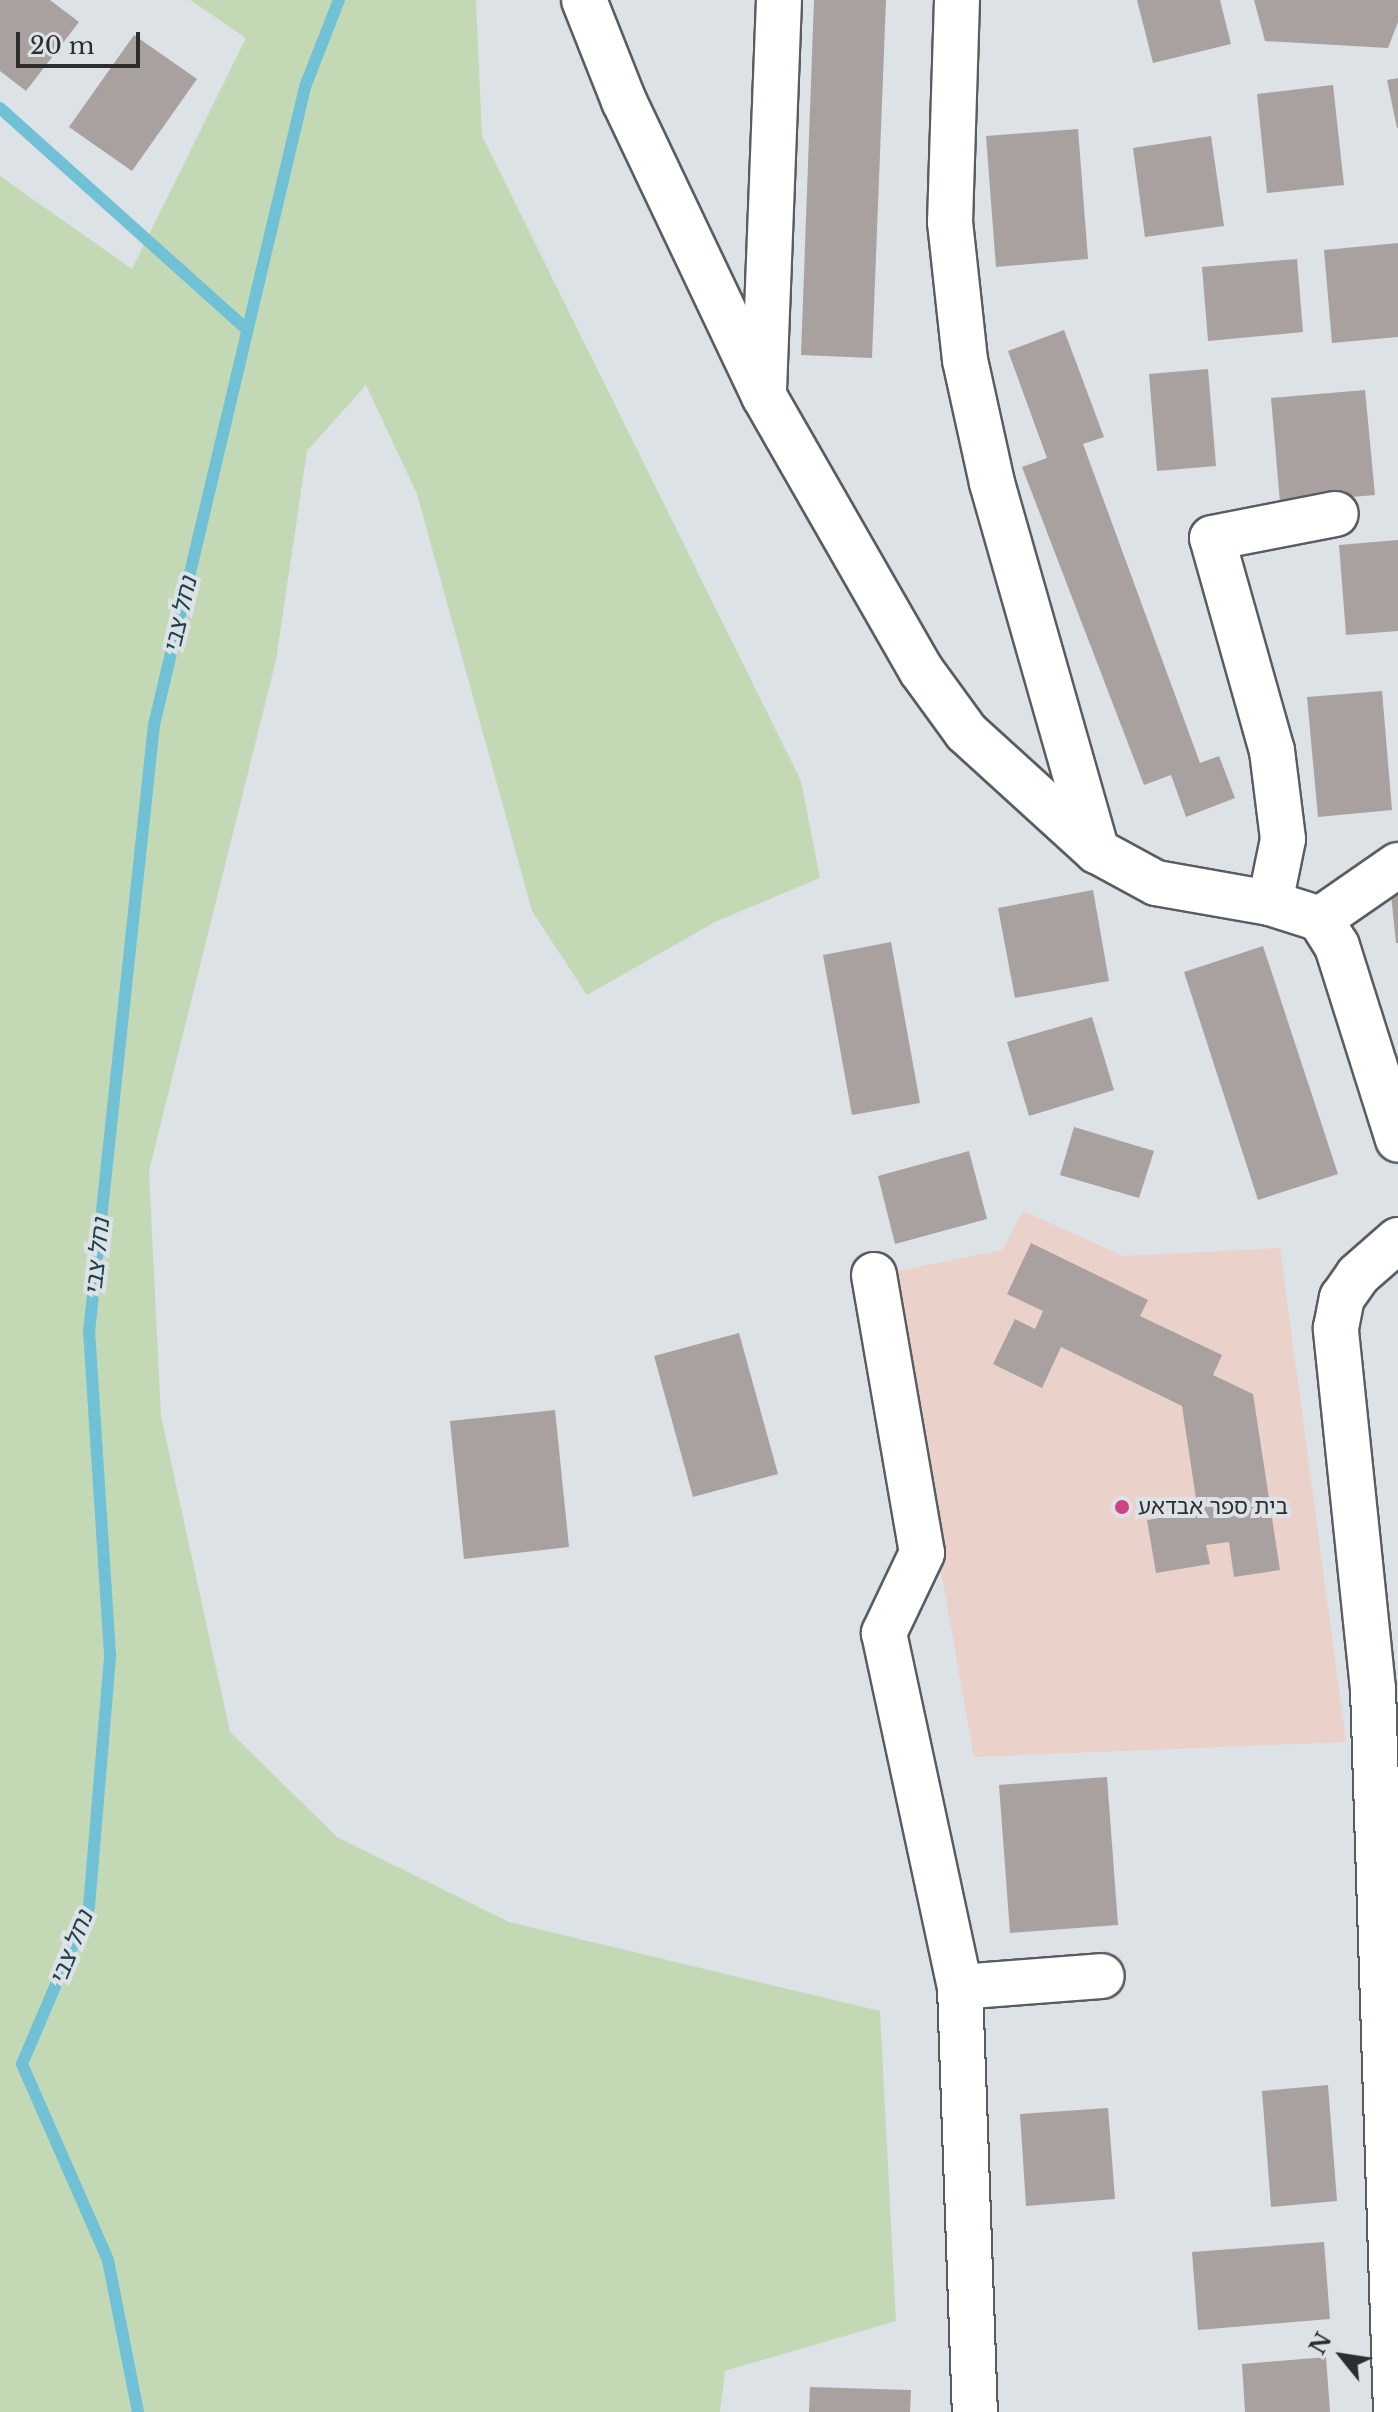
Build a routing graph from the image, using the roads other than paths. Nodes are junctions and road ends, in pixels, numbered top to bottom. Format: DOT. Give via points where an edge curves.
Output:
graph roads {
  1 [pos="584,0"];
  2 [pos="779,0"];
  3 [pos="957,0"];
  4 [pos="764,396"];
  5 [pos="1336,514"];
  6 [pos="1097,851"];
  7 [pos="1398,865"];
  8 [pos="1270,903"];
  9 [pos="1320,919"];
  10 [pos="1398,1140"];
  11 [pos="1398,1240"];
  12 [pos="874,1275"];
  13 [pos="1102,1976"];
  14 [pos="960,1987"];
  15 [pos="975,2412"];
  16 [pos="1396,2412"];
  1 -- 4 [label="street" via="624,101"];
  2 -- 4 [label="street"];
  3 -- 6 [label="street" via="950,222 965,360 992,483"];
  4 -- 6 [label="street" via="921,670 966,732"];
  5 -- 8 [label="street" via="1212,538 1272,751 1283,839"];
  6 -- 8 [label="street" via="1156,883"];
  7 -- 9 [label="street"];
  8 -- 9 [label="street"];
  9 -- 10 [label="street" via="1337,946"];
  11 -- 16 [label="street" via="1358,1275 1342,1298 1336,1328 1373,1689"];
  12 -- 14 [label="street" via="922,1553 884,1633"];
  13 -- 14 [label="street"];
  14 -- 15 [label="street"];
}
